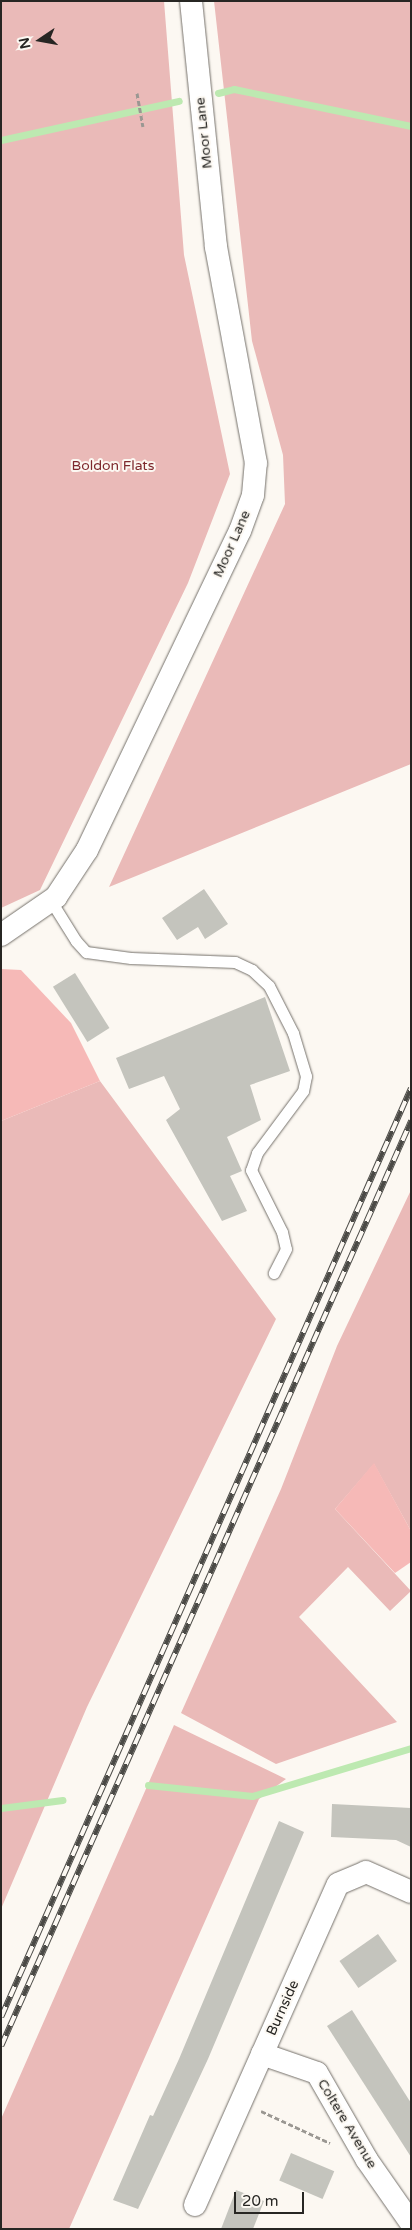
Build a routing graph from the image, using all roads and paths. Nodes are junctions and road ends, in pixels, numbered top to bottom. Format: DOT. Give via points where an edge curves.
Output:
graph roads {
  1 [pos="191,1"];
  2 [pos="137,93"];
  3 [pos="143,126"];
  4 [pos="51,901"];
  5 [pos="1,935"];
  6 [pos="274,1273"];
  7 [pos="411,1892"];
  8 [pos="262,2054"];
  9 [pos="241,2102"];
  10 [pos="367,2160"];
  11 [pos="195,2205"];
  12 [pos="411,2223"];
  1 -- 4 [label="street, Moor Lane" via="216,247 256,463 253,495 240,531 87,850 71,878"];
  2 -- 3 [label="path"];
  4 -- 5 [label="street, Moor Lane"];
  4 -- 6 [label="lane" via="86,952 131,958 235,962 252,970 269,986 293,1033 306,1076 303,1091 257,1153 251,1170 282,1232 286,1249"];
  7 -- 8 [label="street, Burnside" via="366,1872 338,1884"];
  8 -- 9 [label="street, Burnside"];
  8 -- 10 [label="street, Coltere Avenue" via="317,2073"];
  9 -- 10 [label="path"];
  9 -- 11 [label="street, Burnside"];
  10 -- 12 [label="street, Coltere Avenue"];
}
